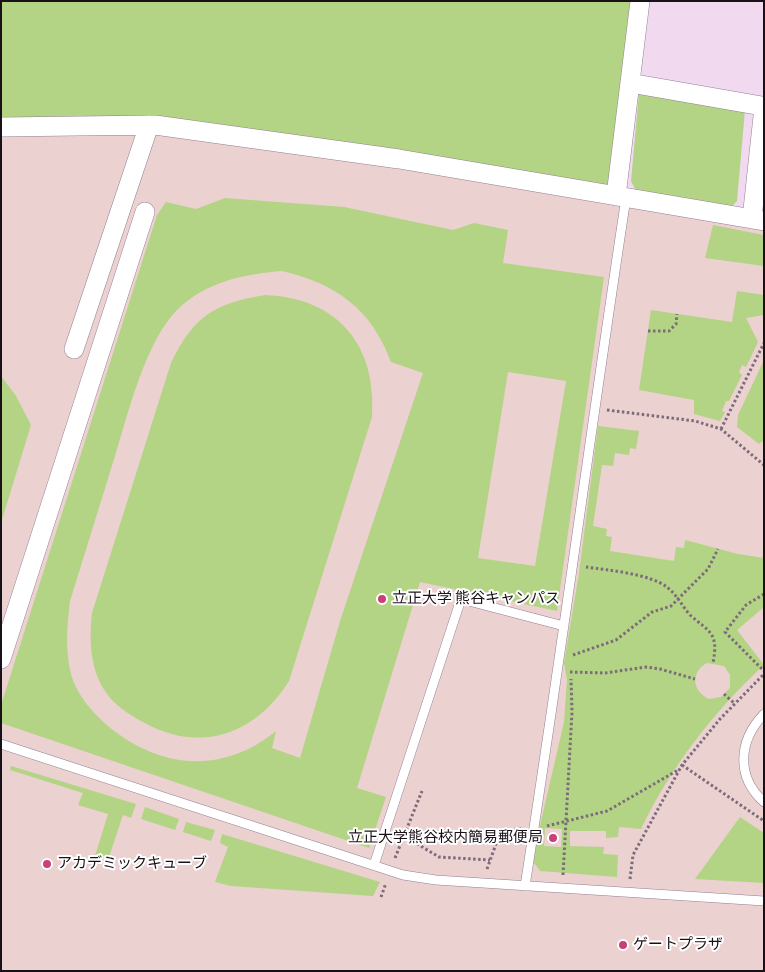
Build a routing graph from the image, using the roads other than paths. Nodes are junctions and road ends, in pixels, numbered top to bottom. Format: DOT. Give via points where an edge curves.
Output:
graph roads {
  1 [pos="640,1"];
  2 [pos="630,83"];
  3 [pos="763,102"];
  4 [pos="149,125"];
  5 [pos="1,127"];
  6 [pos="621,197"];
  7 [pos="144,212"];
  8 [pos="758,220"];
  9 [pos="74,349"];
  10 [pos="564,626"];
  11 [pos="1,659"];
  12 [pos="764,714"];
  13 [pos="1,744"];
  14 [pos="764,802"];
  15 [pos="374,865"];
  16 [pos="525,886"];
  17 [pos="764,901"];
  1 -- 2 [label="street"];
  2 -- 3 [label="street"];
  2 -- 6 [label="street"];
  3 -- 8 [label="street"];
  4 -- 5 [label="street"];
  4 -- 6 [label="street" via="399,159"];
  4 -- 9 [label="street" via="132,163"];
  6 -- 8 [label="street"];
  6 -- 10 [label="lane"];
  7 -- 11 [label="street"];
  10 -- 15 [label="lane" via="461,599"];
  10 -- 16 [label="lane"];
  12 -- 14 [label="lane" via="749,733 743,756 746,781"];
  13 -- 15 [label="lane"];
  15 -- 16 [label="lane" via="436,880"];
  16 -- 17 [label="lane"];
}
